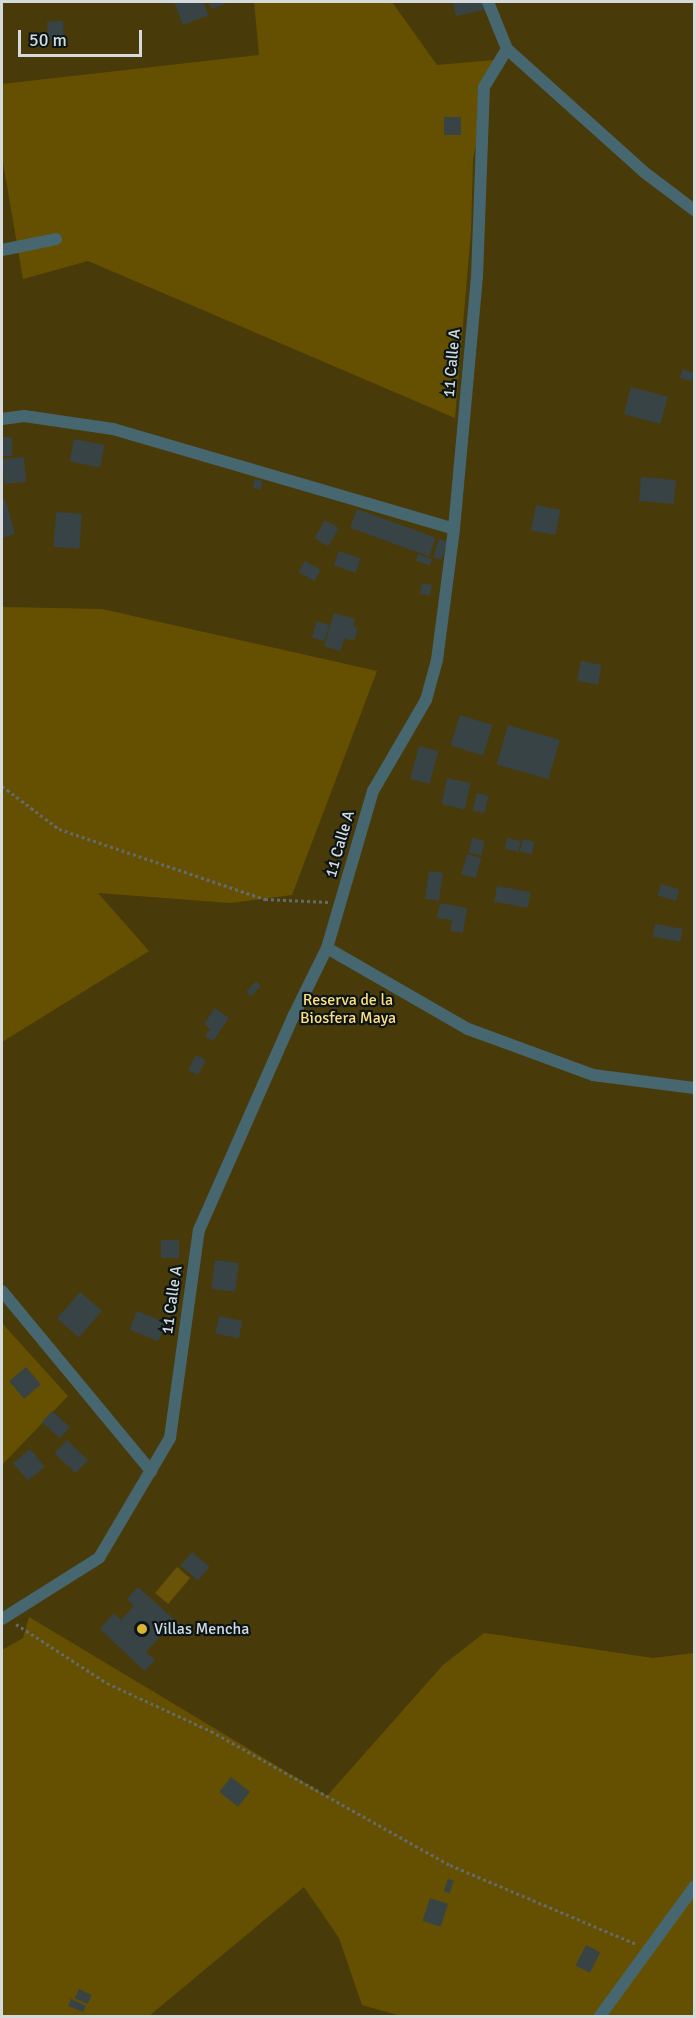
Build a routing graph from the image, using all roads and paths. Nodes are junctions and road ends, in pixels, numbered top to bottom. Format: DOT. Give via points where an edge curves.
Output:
graph roads {
  1 [pos="493,4"];
  2 [pos="507,49"];
  3 [pos="694,210"];
  4 [pos="56,240"];
  5 [pos="2,250"];
  6 [pos="2,419"];
  7 [pos="454,529"];
  8 [pos="2,786"];
  9 [pos="340,903"];
  10 [pos="327,948"];
  11 [pos="694,1088"];
  12 [pos="2,1292"];
  13 [pos="151,1471"];
  14 [pos="3,1618"];
  15 [pos="694,1887"];
  16 [pos="647,1949"];
  17 [pos="600,2016"];
  1 -- 2 [label="street"];
  2 -- 3 [label="street" via="644,172"];
  2 -- 7 [label="street, 11 Calle A" via="484,87 477,277"];
  4 -- 5 [label="street"];
  6 -- 7 [label="street" via="24,416 113,429"];
  7 -- 9 [label="street, 11 Calle A" via="437,660 426,700 373,791"];
  8 -- 9 [label="path" via="69,833 265,899"];
  9 -- 10 [label="street, 11 Calle A"];
  10 -- 11 [label="street" via="468,1029 593,1075"];
  10 -- 13 [label="street, 11 Calle A" via="199,1230 170,1438"];
  12 -- 13 [label="street"];
  13 -- 14 [label="street, 11 Calle A" via="99,1558"];
  14 -- 16 [label="path" via="107,1683 211,1731 450,1865"];
  15 -- 16 [label="street"];
  16 -- 17 [label="street"];
}
